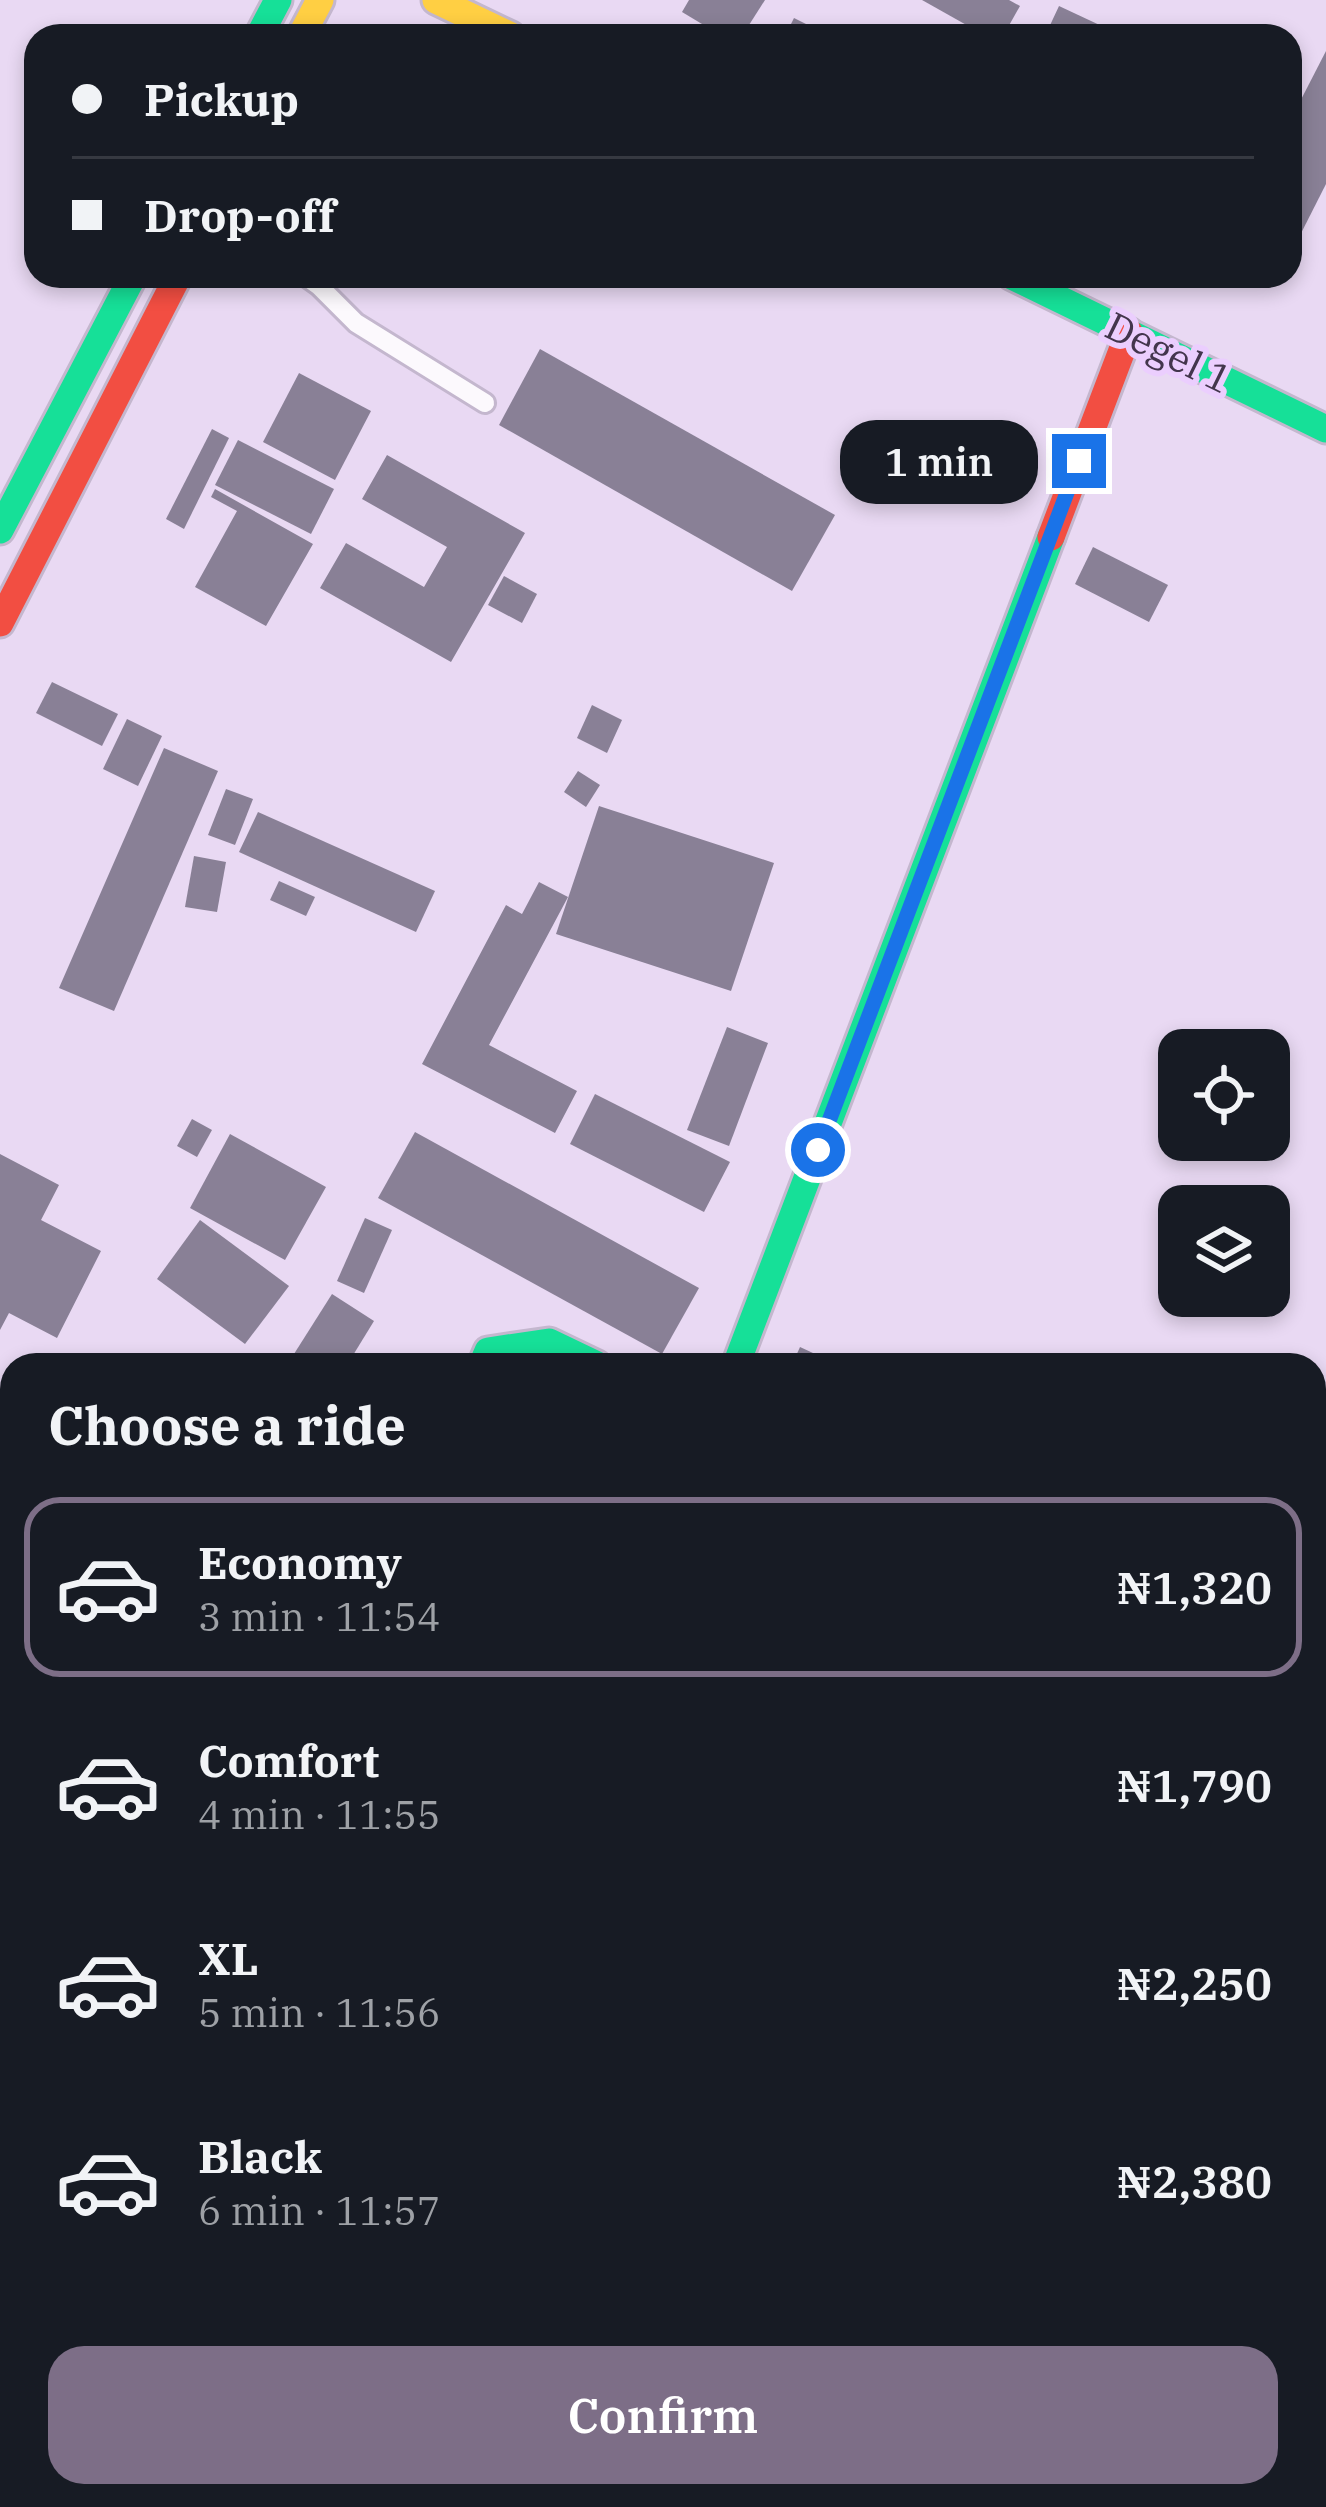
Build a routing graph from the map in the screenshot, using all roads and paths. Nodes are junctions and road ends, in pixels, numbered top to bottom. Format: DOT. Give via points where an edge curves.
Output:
graph roads {
  1 [pos="436,0"];
  2 [pos="486,24"];
  3 [pos="128,288"];
  4 [pos="172,288"];
  5 [pos="321,288"];
  6 [pos="1037,288"];
  7 [pos="1129,332"];
  8 [pos="485,404"];
  9 [pos="1326,429"];
  10 [pos="0,530"];
  11 [pos="0,623"];
  12 [pos="487,1353"];
  13 [pos="572,1353"];
  14 [pos="741,1353"];
  1 -- 2 [label="street"];
  3 -- 10 [label="street"];
  4 -- 11 [label="street"];
  5 -- 8 [label="lane" via="356,323"];
  6 -- 7 [label="street, Degel 1"];
  7 -- 9 [label="street, Degel 1"];
  7 -- 14 [label="street"];
  12 -- 13 [label="street" via="549,1342"];
}
